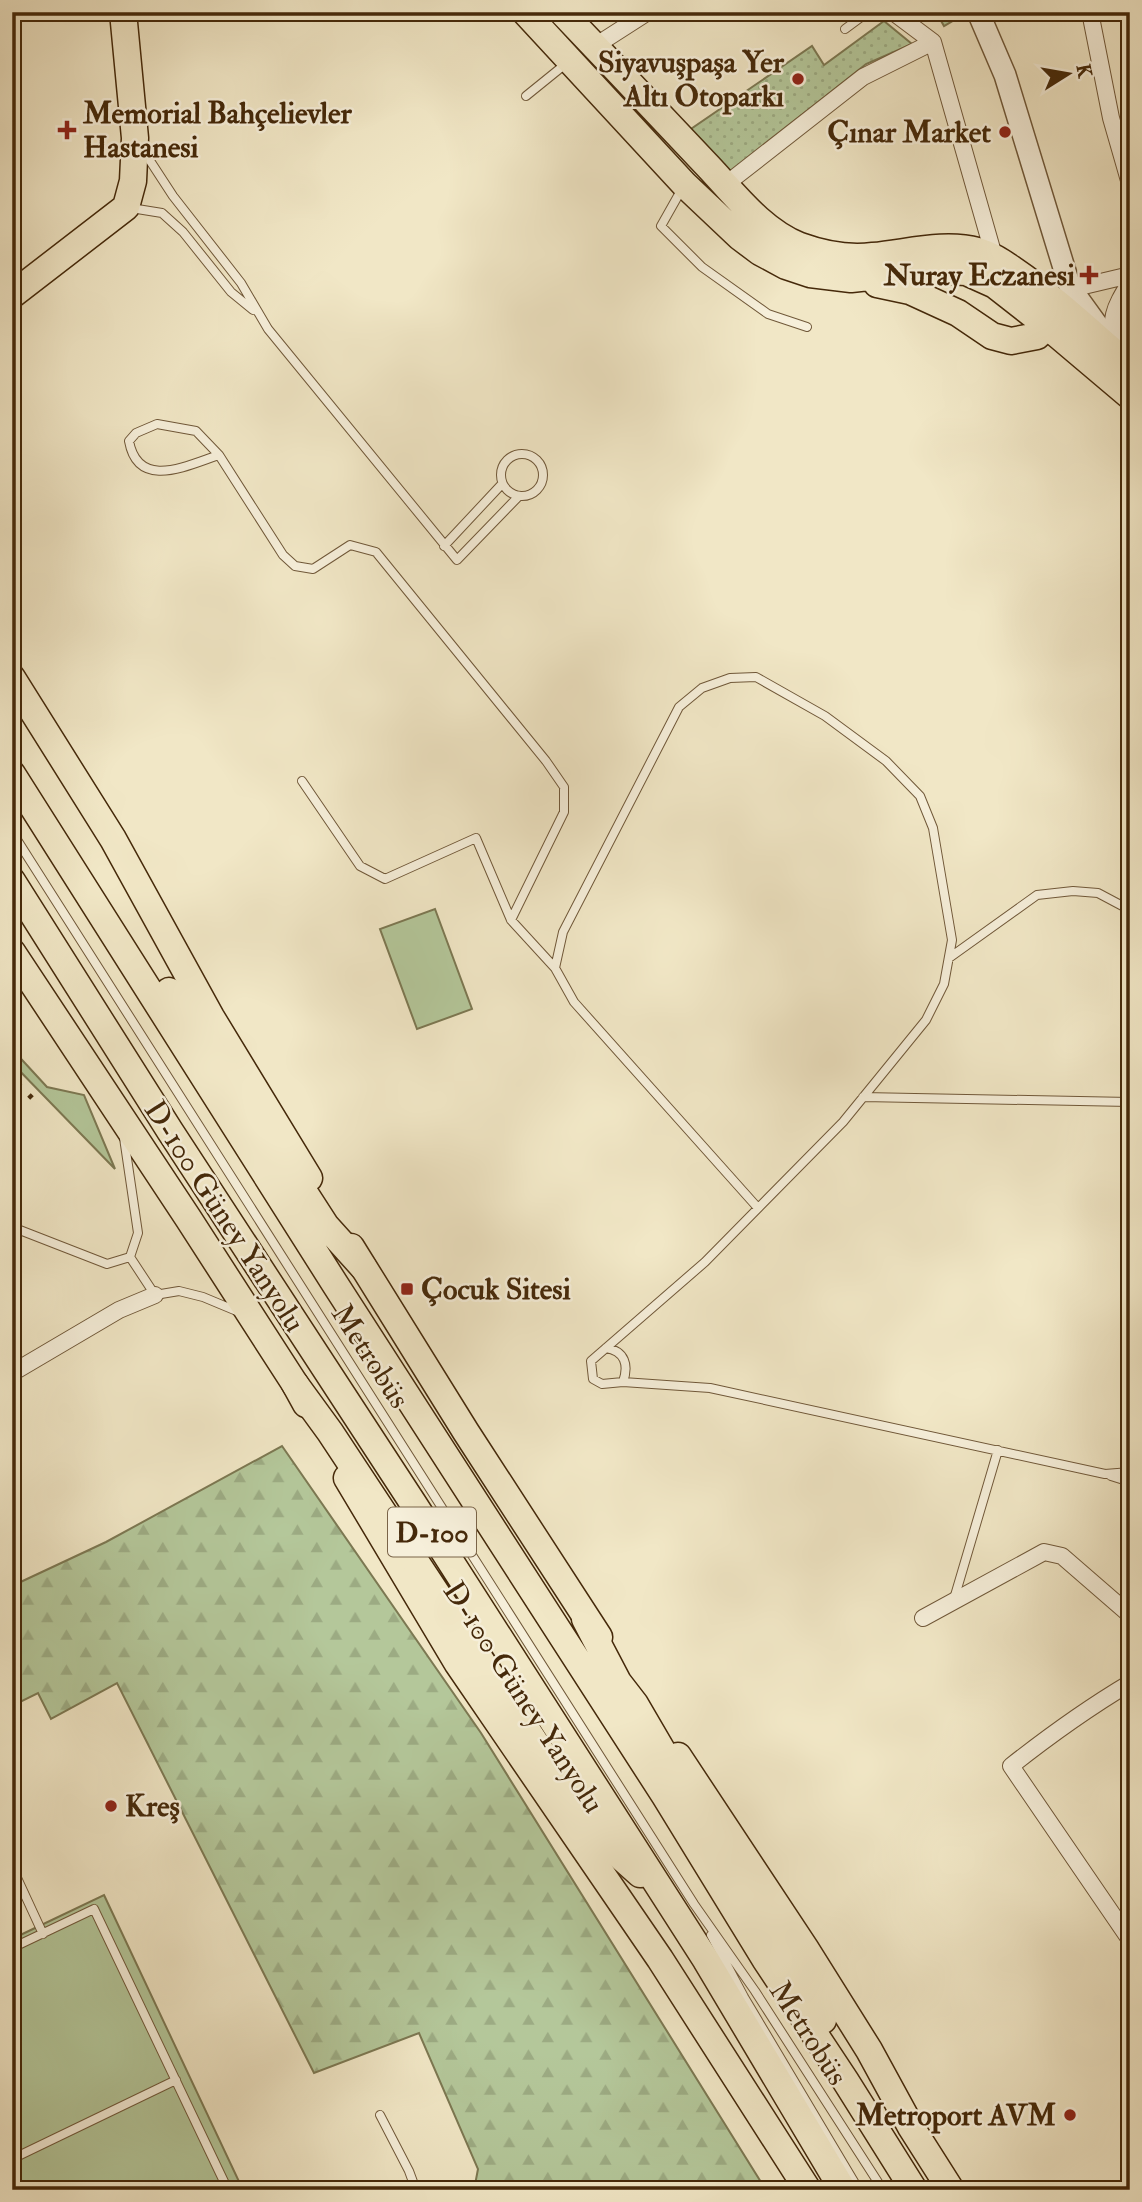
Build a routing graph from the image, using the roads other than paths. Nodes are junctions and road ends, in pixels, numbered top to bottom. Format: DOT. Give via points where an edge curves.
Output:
graph roads {
  1 [pos="525,12"];
  2 [pos="562,12"];
  3 [pos="648,12"];
  4 [pos="868,12"];
  5 [pos="893,12"];
  6 [pos="978,12"];
  7 [pos="1090,12"];
  8 [pos="125,20"];
  9 [pos="845,29"];
  10 [pos="933,42"];
  11 [pos="595,46"];
  12 [pos="570,60"];
  13 [pos="526,96"];
  14 [pos="135,138"];
  15 [pos="1130,184"];
  16 [pos="685,185"];
  17 [pos="725,185"];
  18 [pos="126,207"];
  19 [pos="994,256"];
  20 [pos="1130,275"];
  21 [pos="851,279"];
  22 [pos="1130,282"];
  23 [pos="1036,285"];
  24 [pos="1070,285"];
  25 [pos="12,295"];
  26 [pos="258,314"];
  27 [pos="1046,325"];
  28 [pos="807,327"];
  29 [pos="1126,363"];
  30 [pos="1130,396"];
  31 [pos="219,455"];
  32 [pos="502,484"];
  33 [pos="519,496"];
  34 [pos="444,545"];
  35 [pos="12,678"];
  36 [pos="15,777"];
  37 [pos="302,781"];
  38 [pos="12,832"];
  39 [pos="12,881"];
  40 [pos="89,897"];
  41 [pos="1130,910"];
  42 [pos="511,920"];
  43 [pos="12,952"];
  44 [pos="949,958"];
  45 [pos="555,968"];
  46 [pos="863,1097"];
  47 [pos="1130,1102"];
  48 [pos="120,1118"];
  49 [pos="758,1208"];
  50 [pos="12,1227"];
  51 [pos="130,1257"];
  52 [pos="363,1267"];
  53 [pos="155,1295"];
  54 [pos="251,1318"];
  55 [pos="606,1348"];
  56 [pos="12,1373"];
  57 [pos="623,1382"];
  58 [pos="295,1384"];
  59 [pos="998,1450"];
  60 [pos="1130,1472"];
  61 [pos="1105,1474"];
  62 [pos="1130,1482"];
  63 [pos="953,1602"];
  64 [pos="1130,1615"];
  65 [pos="923,1618"];
  66 [pos="585,1619"];
  67 [pos="1130,1683"];
  68 [pos="12,1867"];
  69 [pos="659,1889"];
  70 [pos="694,1904"];
  71 [pos="43,1934"];
  72 [pos="1130,1940"];
  73 [pos="12,1948"];
  74 [pos="176,2080"];
  75 [pos="845,2080"];
  76 [pos="380,2115"];
  77 [pos="12,2159"];
  78 [pos="228,2190"];
  79 [pos="416,2190"];
  80 [pos="808,2190"];
  81 [pos="843,2190"];
  82 [pos="859,2190"];
  83 [pos="883,2190"];
  84 [pos="914,2190"];
  85 [pos="951,2190"];
  1 -- 12 [label="main road"];
  2 -- 11 [label="main road"];
  3 -- 11 [label="street"];
  4 -- 9 [label="lane"];
  5 -- 10 [label="street"];
  6 -- 24 [label="street" via="1005,75"];
  7 -- 15 [label="street" via="1111,118"];
  8 -- 14 [label="main road"];
  10 -- 17 [label="street" via="863,77"];
  10 -- 19 [label="street"];
  11 -- 17 [label="main road"];
  12 -- 13 [label="lane"];
  12 -- 16 [label="main road"];
  14 -- 18 [label="main road" via="133,181"];
  14 -- 26 [label="lane" via="173,196 241,283"];
  16 -- 21 [label="main road" via="760,252 810,274"];
  16 -- 28 [label="lane" via="661,226 702,267 768,314"];
  17 -- 19 [label="main road" via="773,232 824,253 870,257 958,248"];
  18 -- 25 [label="main road"];
  18 -- 26 [label="lane" via="162,213 183,232 230,292"];
  19 -- 23 [label="main road"];
  20 -- 24 [label="street"];
  21 -- 27 [label="main road" via="932,270 966,272 995,285"];
  21 -- 27 [label="main road" via="909,290 1002,339 1037,336"];
  22 -- 29 [label="street" via="1111,324"];
  23 -- 24 [label="street" via="1054,296"];
  23 -- 27 [label="main road" via="1051,308"];
  23 -- 29 [label="main road"];
  24 -- 29 [label="street"];
  26 -- 34 [label="lane"];
  27 -- 30 [label="main road"];
  31 -- 31 [label="lane" via="155,472 131,451 130,440 157,424 196,431"];
  31 -- 42 [label="lane" via="283,555 295,566 313,569 349,545 376,552 564,787 564,812"];
  32 -- 33 [label="lane"];
  32 -- 33 [label="lane" via="500,470 508,458 520,453 534,457 542,468 542,482 533,493"];
  32 -- 34 [label="lane"];
  33 -- 34 [label="lane" via="457,560"];
  35 -- 52 [label="main road" via="113,839 211,1017"];
  36 -- 40 [label="main road, D-100"];
  37 -- 42 [label="lane" via="360,866 385,879 476,838"];
  38 -- 70 [label="lane, Metrobüs"];
  39 -- 69 [label="main road, D-100"];
  40 -- 52 [label="main road" via="154,968 326,1226"];
  40 -- 75 [label="main road, D-100"];
  41 -- 44 [label="lane" via="1098,893 1037,895"];
  42 -- 45 [label="lane"];
  43 -- 48 [label="main road, D-100 Güney Yanyolu"];
  44 -- 45 [label="lane" via="952,940 933,828 919,796 886,761 825,716 757,677 730,678 702,688 678,707 563,932"];
  44 -- 46 [label="lane" via="944,984 926,1020"];
  45 -- 49 [label="lane" via="574,1002"];
  46 -- 47 [label="lane"];
  46 -- 49 [label="lane"];
  48 -- 51 [label="lane" via="138,1233"];
  48 -- 54 [label="main road, D-100 Güney Yanyolu"];
  49 -- 55 [label="lane" via="705,1262"];
  50 -- 51 [label="lane" via="107,1264"];
  51 -- 53 [label="lane"];
  52 -- 66 [label="main road"];
  53 -- 54 [label="lane" via="179,1291"];
  53 -- 56 [label="street" via="119,1310"];
  54 -- 58 [label="main road, D-100 Güney Yanyolu"];
  55 -- 57 [label="lane" via="624,1359"];
  55 -- 57 [label="lane" via="591,1360 593,1379 602,1384"];
  57 -- 59 [label="lane" via="710,1388"];
  58 -- 69 [label="main road" via="585,1818 628,1865"];
  58 -- 80 [label="main road, D-100 Güney Yanyolu" via="458,1664 681,1990"];
  59 -- 61 [label="lane"];
  59 -- 63 [label="lane"];
  60 -- 61 [label="lane"];
  61 -- 62 [label="lane"];
  63 -- 64 [label="street" via="1044,1552 1062,1556"];
  63 -- 65 [label="street"];
  66 -- 75 [label="main road" via="618,1682 821,2015"];
  66 -- 85 [label="main road" via="622,1668 805,1948"];
  67 -- 72 [label="street" via="1011,1766"];
  68 -- 71 [label="lane"];
  69 -- 81 [label="main road, D-100" via="706,1959"];
  70 -- 82 [label="lane, Metrobüs"];
  70 -- 83 [label="lane, Metrobüs"];
  71 -- 73 [label="lane"];
  71 -- 74 [label="lane" via="94,1909"];
  74 -- 77 [label="lane"];
  74 -- 78 [label="lane"];
  75 -- 84 [label="main road, D-100"];
  76 -- 79 [label="lane"];
}
